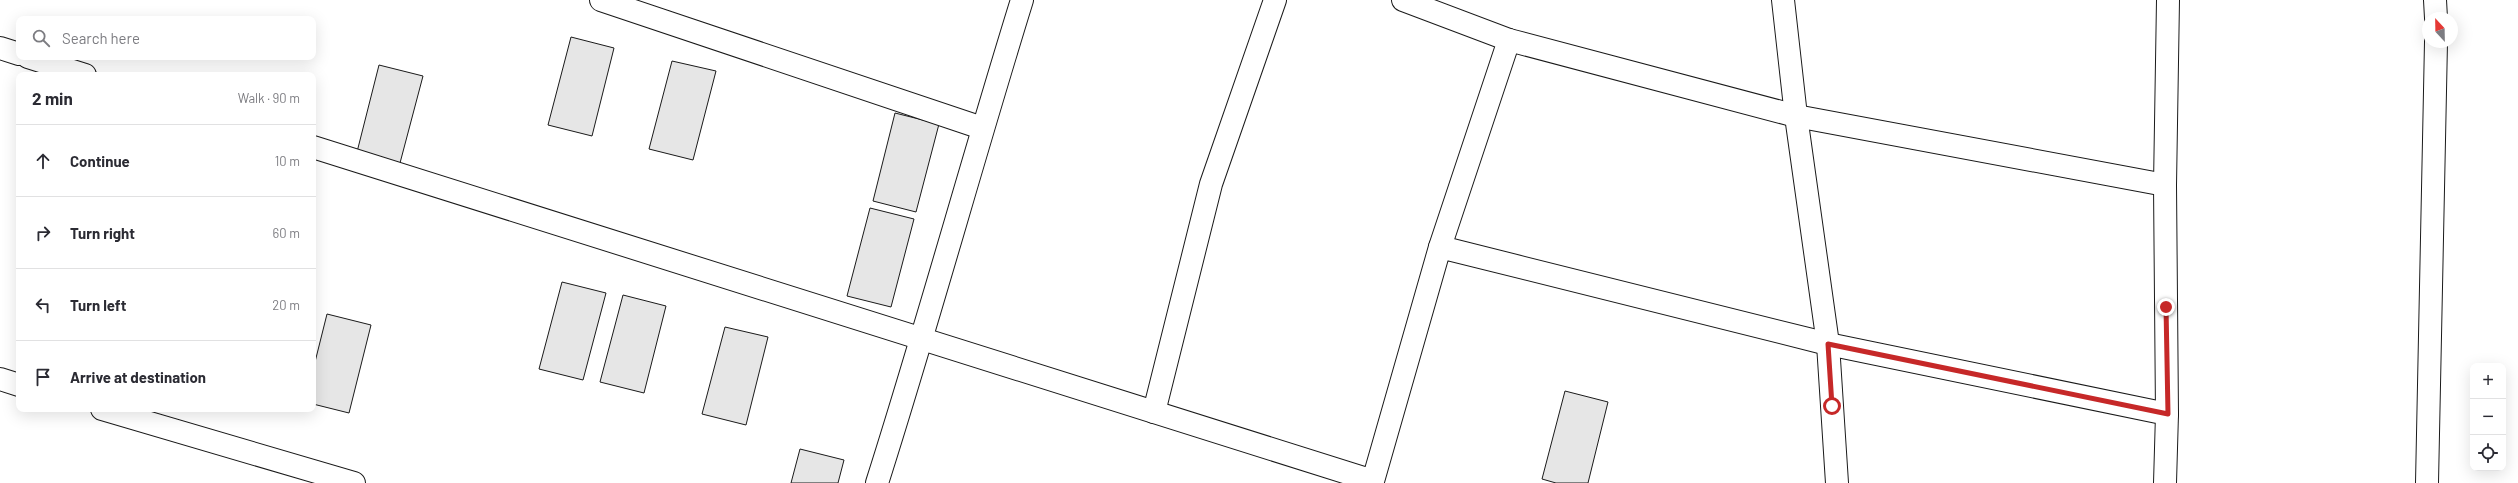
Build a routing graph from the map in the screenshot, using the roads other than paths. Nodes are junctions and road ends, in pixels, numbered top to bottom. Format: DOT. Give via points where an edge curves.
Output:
graph roads {
  1 [pos="601,0"];
  2 [pos="1022,0"];
  3 [pos="1275,0"];
  4 [pos="1403,0"];
  5 [pos="1783,0"];
  6 [pos="2168,0"];
  7 [pos="2435,0"];
  8 [pos="2436,12"];
  9 [pos="1509,40"];
  10 [pos="0,48"];
  11 [pos="2436,48"];
  12 [pos="16,53"];
  13 [pos="38,60"];
  14 [pos="76,72"];
  15 [pos="1796,116"];
  16 [pos="982,128"];
  17 [pos="316,148"];
  18 [pos="2165,185"];
  19 [pos="1440,247"];
  20 [pos="923,340"];
  21 [pos="1828,344"];
  22 [pos="0,379"];
  23 [pos="16,384"];
  24 [pos="112,412"];
  25 [pos="1154,412"];
  26 [pos="2168,414"];
  27 [pos="1376,482"];
  28 [pos="354,483"];
  29 [pos="877,483"];
  30 [pos="1837,483"];
  31 [pos="2165,483"];
  32 [pos="2427,483"];
  1 -- 16 [label="street"];
  2 -- 16 [label="street"];
  3 -- 25 [label="street" via="1211,184"];
  4 -- 9 [label="street"];
  5 -- 15 [label="street"];
  6 -- 18 [label="street"];
  7 -- 8 [label="street"];
  9 -- 15 [label="street"];
  9 -- 19 [label="street"];
  10 -- 12 [label="street"];
  11 -- 32 [label="street"];
  13 -- 14 [label="street"];
  15 -- 18 [label="street"];
  15 -- 21 [label="street"];
  16 -- 20 [label="street"];
  17 -- 20 [label="street"];
  18 -- 26 [label="street"];
  19 -- 21 [label="street"];
  19 -- 27 [label="street"];
  20 -- 25 [label="street"];
  20 -- 29 [label="street"];
  21 -- 26 [label="street"];
  21 -- 30 [label="street"];
  22 -- 23 [label="street"];
  24 -- 28 [label="street"];
  25 -- 27 [label="street"];
  26 -- 31 [label="street"];
}
